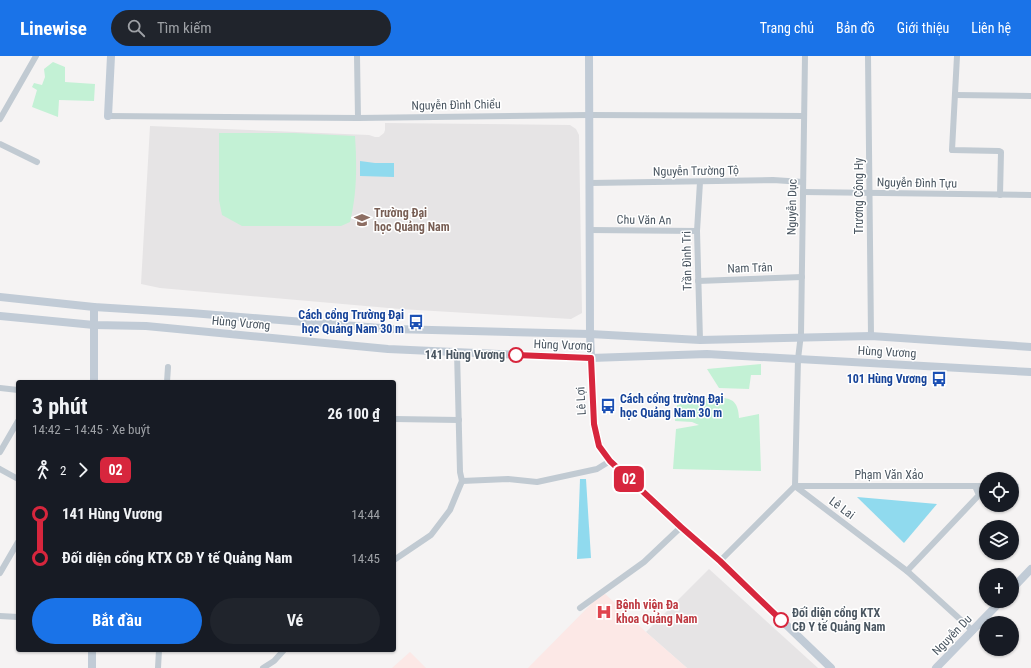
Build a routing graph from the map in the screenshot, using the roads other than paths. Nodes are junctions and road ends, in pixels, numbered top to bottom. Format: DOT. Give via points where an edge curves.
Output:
graph roads {
  1 [pos="111,56"];
  2 [pos="357,56"];
  3 [pos="589,56"];
  4 [pos="804,56"];
  5 [pos="868,56"];
  6 [pos="957,56"];
  7 [pos="34,57"];
  8 [pos="955,95"];
  9 [pos="1031,96"];
  10 [pos="589,115"];
  11 [pos="108,116"];
  12 [pos="804,116"];
  13 [pos="358,118"];
  14 [pos="0,119"];
  15 [pos="0,144"];
  16 [pos="37,162"];
  17 [pos="700,182"];
  18 [pos="803,182"];
  19 [pos="590,183"];
  20 [pos="803,192"];
  21 [pos="870,193"];
  22 [pos="1000,195"];
  23 [pos="1031,195"];
  24 [pos="590,230"];
  25 [pos="698,231"];
  26 [pos="802,277"];
  27 [pos="698,281"];
  28 [pos="0,297"];
  29 [pos="94,307"];
  30 [pos="0,316"];
  31 [pos="94,325"];
  32 [pos="590,334"];
  33 [pos="871,336"];
  34 [pos="801,338"];
  35 [pos="700,340"];
  36 [pos="1031,348"];
  37 [pos="457,352"];
  38 [pos="591,358"];
  39 [pos="798,359"];
  40 [pos="168,367"];
  41 [pos="1031,372"];
  42 [pos="94,380"];
  43 [pos="167,380"];
  44 [pos="0,388"];
  45 [pos="16,390"];
  46 [pos="396,419"];
  47 [pos="459,420"];
  48 [pos="16,424"];
  49 [pos="0,452"];
  50 [pos="610,461"];
  51 [pos="0,469"];
  52 [pos="16,478"];
  53 [pos="462,481"];
  54 [pos="795,486"];
  55 [pos="976,486"];
  56 [pos="681,527"];
  57 [pos="16,545"];
  58 [pos="396,559"];
  59 [pos="720,561"];
  60 [pos="1031,569"];
  61 [pos="906,571"];
  62 [pos="0,572"];
  63 [pos="1019,582"];
  64 [pos="580,608"];
  65 [pos="994,608"];
  66 [pos="0,616"];
  67 [pos="16,617"];
  68 [pos="973,631"];
  69 [pos="92,652"];
  70 [pos="159,652"];
  71 [pos="282,652"];
  72 [pos="92,668"];
  73 [pos="158,668"];
  74 [pos="263,668"];
  75 [pos="831,668"];
  76 [pos="936,668"];
  1 -- 11 [label="main road"];
  2 -- 13 [label="street"];
  3 -- 10 [label="main road, Lê Lợi"];
  4 -- 12 [label="street, Nguyễn Dục"];
  5 -- 21 [label="street, Trương Công Hy"];
  6 -- 8 [label="street"];
  7 -- 14 [label="street"];
  8 -- 9 [label="street"];
  8 -- 22 [label="street" via="952,150 1001,152"];
  10 -- 12 [label="street, Nguyễn Đình Chiểu"];
  10 -- 13 [label="street, Nguyễn Đình Chiểu"];
  10 -- 19 [label="main road, Lê Lợi"];
  11 -- 13 [label="street, Nguyễn Đình Chiểu"];
  12 -- 18 [label="street, Nguyễn Dục"];
  15 -- 16 [label="street"];
  17 -- 18 [label="street, Nguyễn Trường Tộ"];
  17 -- 19 [label="street, Nguyễn Trường Tộ"];
  17 -- 25 [label="street, Trần Đình Tri"];
  18 -- 20 [label="street, Nguyễn Dục"];
  19 -- 24 [label="main road, Lê Lợi"];
  20 -- 21 [label="street, Nguyễn Đình Tựu"];
  20 -- 26 [label="street, Nguyễn Dục"];
  21 -- 22 [label="street, Nguyễn Đình Tựu"];
  21 -- 33 [label="street, Trương Công Hy"];
  22 -- 23 [label="street, Nguyễn Đình Tựu"];
  24 -- 25 [label="street, Chu Văn An"];
  24 -- 32 [label="main road, Lê Lợi"];
  25 -- 27 [label="street, Trần Đình Tri"];
  26 -- 27 [label="street, Nam Trân"];
  26 -- 34 [label="street, Nguyễn Dục"];
  27 -- 35 [label="street, Trần Đình Tri"];
  28 -- 29 [label="main road, Hùng Vương"];
  29 -- 31 [label="main road"];
  29 -- 32 [label="main road, Hùng Vương" via="393,329"];
  30 -- 31 [label="main road, Hùng Vương"];
  31 -- 37 [label="main road, Hùng Vương" via="146,326 388,349"];
  31 -- 42 [label="main road"];
  32 -- 35 [label="main road, Hùng Vương"];
  32 -- 38 [label="main road, Lê Lợi"];
  33 -- 34 [label="main road, Hùng Vương"];
  33 -- 36 [label="main road, Hùng Vương"];
  34 -- 35 [label="main road, Hùng Vương"];
  34 -- 39 [label="street, Nguyễn Dục"];
  37 -- 38 [label="main road, Hùng Vương"];
  37 -- 47 [label="street"];
  38 -- 39 [label="main road, Hùng Vương" via="707,354"];
  38 -- 50 [label="main road, Lê Lợi" via="594,424 599,446"];
  39 -- 41 [label="main road, Hùng Vương"];
  39 -- 54 [label="street"];
  40 -- 43 [label="street"];
  44 -- 45 [label="street"];
  46 -- 47 [label="street"];
  47 -- 53 [label="street"];
  48 -- 49 [label="street"];
  50 -- 53 [label="street" via="597,469 537,482 508,479"];
  50 -- 56 [label="main road, Lê Lợi"];
  51 -- 52 [label="street"];
  53 -- 58 [label="street" via="450,510 431,535"];
  54 -- 55 [label="street, Phạm Văn Xảo"];
  54 -- 59 [label="street"];
  54 -- 61 [label="street, Lê Lai"];
  55 -- 61 [label="street" via="978,495"];
  56 -- 59 [label="main road, Lê Lợi"];
  56 -- 64 [label="street" via="644,562"];
  57 -- 62 [label="street"];
  59 -- 75 [label="main road, Lê Lợi"];
  60 -- 63 [label="main road"];
  61 -- 68 [label="street, Lê Lai"];
  65 -- 68 [label="main road, Nguyễn Du"];
  66 -- 67 [label="street"];
  68 -- 76 [label="main road, Nguyễn Du"];
  69 -- 72 [label="main road"];
  70 -- 73 [label="street"];
  71 -- 74 [label="street"];
}
